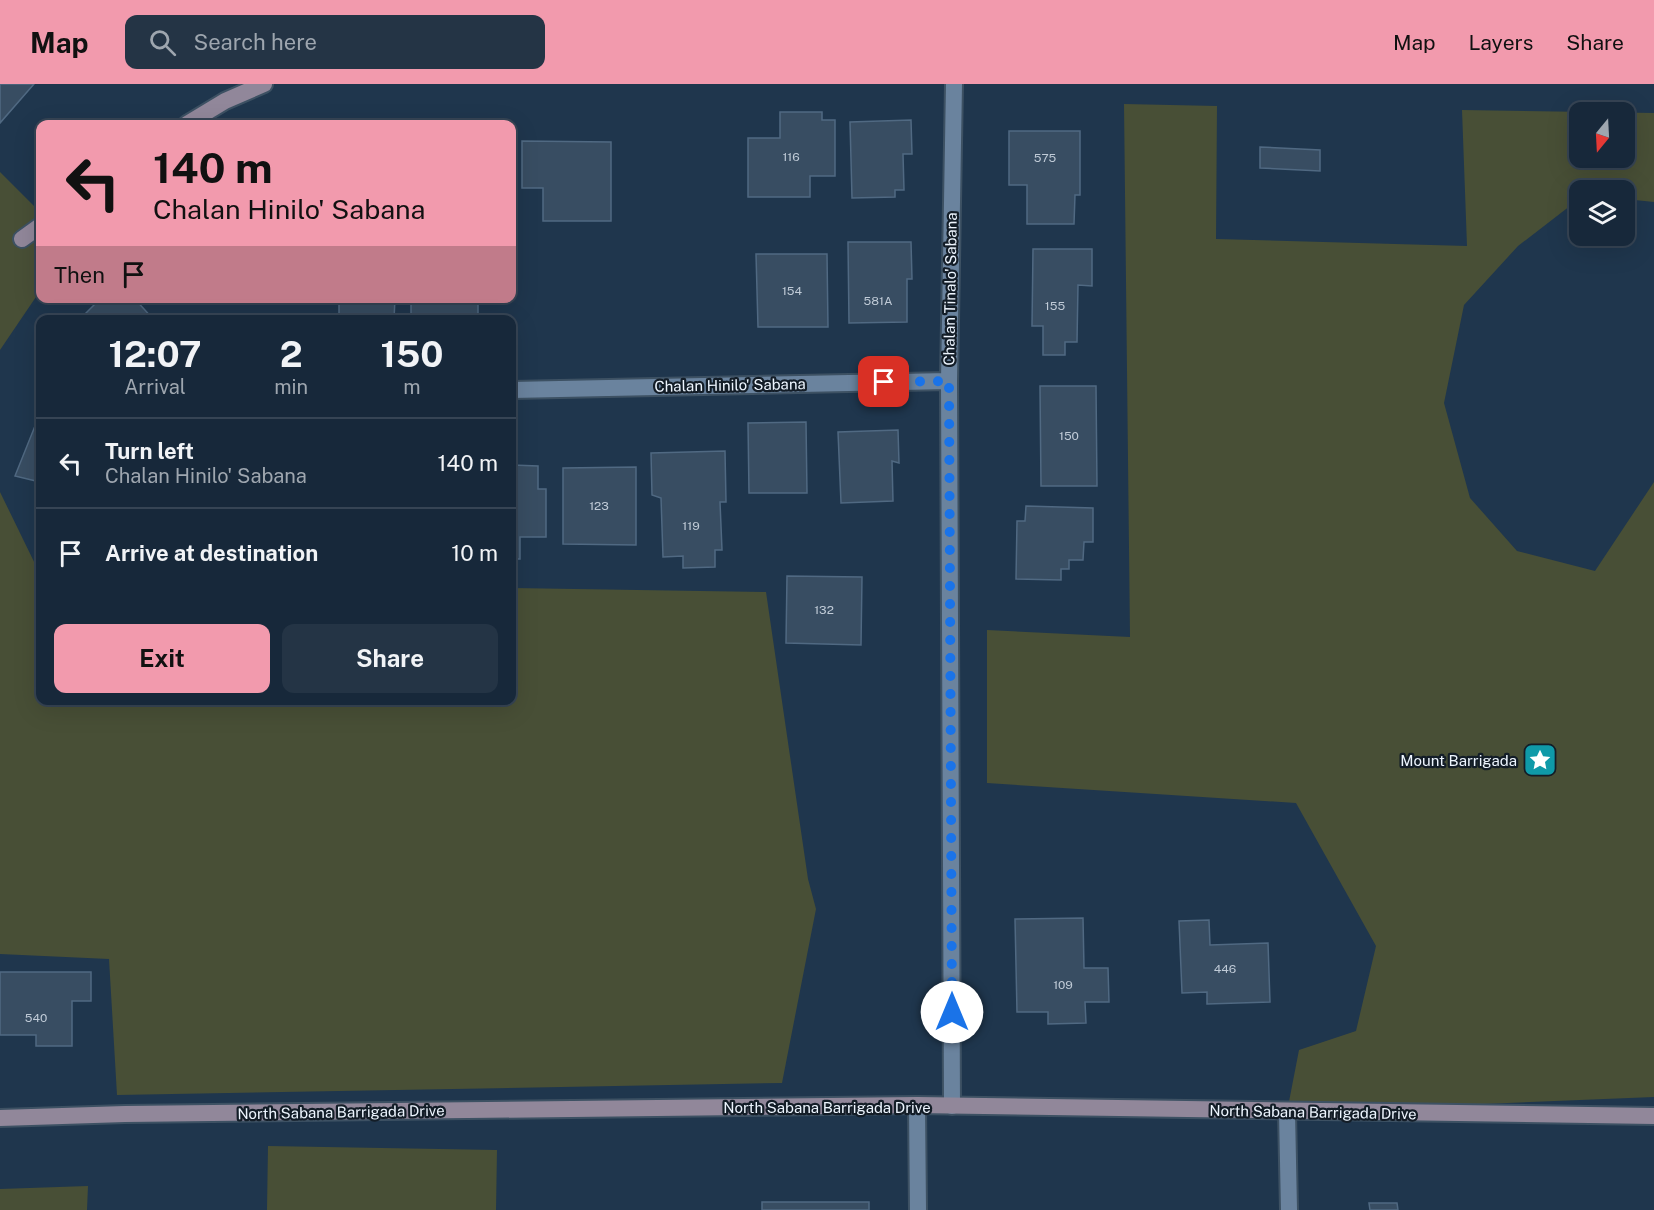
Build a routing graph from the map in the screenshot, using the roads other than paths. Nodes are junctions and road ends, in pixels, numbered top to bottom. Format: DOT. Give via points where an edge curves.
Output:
graph roads {
  1 [pos="264,84"];
  2 [pos="954,84"];
  3 [pos="194,120"];
  4 [pos="36,229"];
  5 [pos="22,239"];
  6 [pos="949,381"];
  7 [pos="516,390"];
  8 [pos="917,1105"];
  9 [pos="952,1106"];
  10 [pos="1287,1112"];
  11 [pos="1654,1116"];
  12 [pos="0,1118"];
  13 [pos="918,1210"];
  14 [pos="1289,1210"];
  1 -- 3 [label="main road"];
  2 -- 6 [label="street, Chalan Tinalo' Sabana"];
  4 -- 5 [label="main road"];
  6 -- 7 [label="street, Chalan Hinilo' Sabana"];
  6 -- 9 [label="street, Chalan Tinalo' Sabana"];
  8 -- 9 [label="main road, North Sabana Barrigada Drive"];
  8 -- 12 [label="main road, North Sabana Barrigada Drive"];
  8 -- 13 [label="street"];
  9 -- 10 [label="main road, North Sabana Barrigada Drive"];
  10 -- 11 [label="main road, North Sabana Barrigada Drive"];
  10 -- 14 [label="street"];
}
